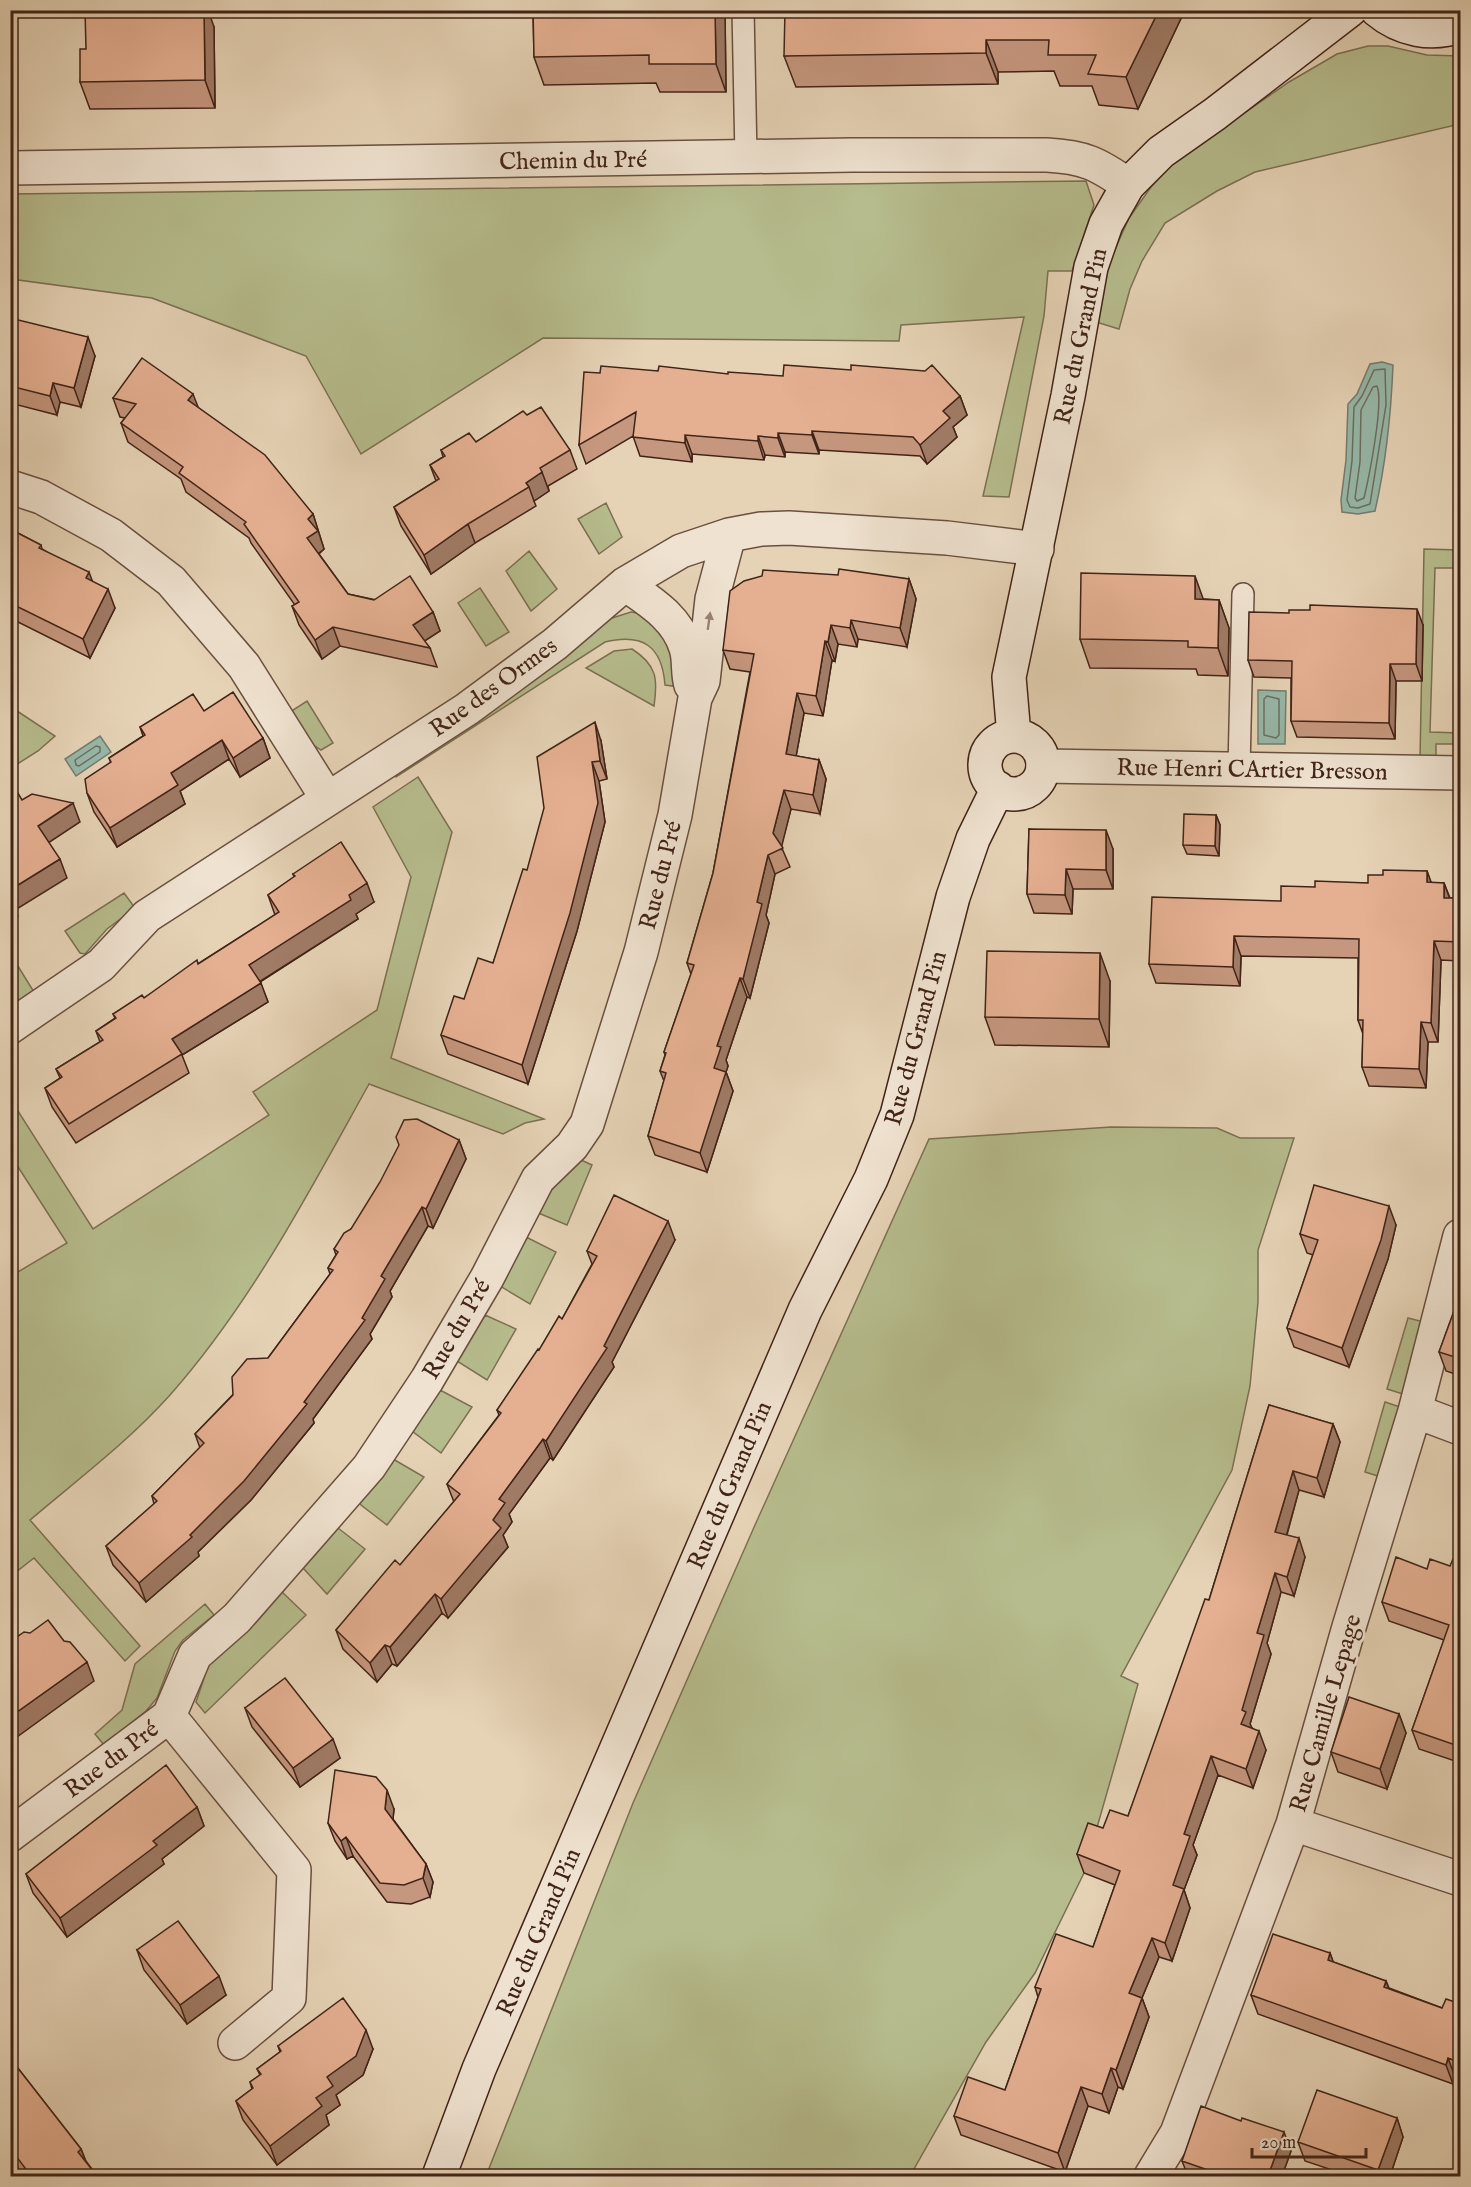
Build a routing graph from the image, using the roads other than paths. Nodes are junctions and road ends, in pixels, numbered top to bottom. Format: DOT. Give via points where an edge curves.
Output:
graph roads {
  1 [pos="743,10"];
  2 [pos="1350,10"];
  3 [pos="1377,10"];
  4 [pos="1461,26"];
  5 [pos="746,157"];
  6 [pos="10,168"];
  7 [pos="1128,185"];
  8 [pos="10,487"];
  9 [pos="729,535"];
  10 [pos="1036,549"];
  11 [pos="625,584"];
  12 [pos="1243,594"];
  13 [pos="695,698"];
  14 [pos="1014,736"];
  15 [pos="1043,766"];
  16 [pos="1239,768"];
  17 [pos="1461,773"];
  18 [pos="998,788"];
  19 [pos="327,798"];
  20 [pos="10,1027"];
  21 [pos="1461,1236"];
  22 [pos="1415,1411"];
  23 [pos="1461,1428"];
  24 [pos="169,1716"];
  25 [pos="1293,1824"];
  26 [pos="10,1834"];
  27 [pos="1461,1879"];
  28 [pos="235,2043"];
  29 [pos="439,2176"];
  30 [pos="1151,2176"];
  1 -- 5 [label="lane"];
  2 -- 7 [label="street, Rue du Grand Pin" via="1161,152"];
  3 -- 4 [label="street" via="1399,24 1420,30"];
  5 -- 6 [label="street, Chemin du Pré"];
  5 -- 7 [label="street, Chemin du Pré" via="1076,156"];
  7 -- 10 [label="street, Rue du Grand Pin" via="1106,224 1091,267"];
  8 -- 19 [label="street" via="41,497 111,535 171,581 244,666"];
  9 -- 10 [label="street, Rue des Ormes" via="789,528 947,538"];
  9 -- 11 [label="street, Rue des Ormes" via="681,551"];
  13 -- 9 [label="street, Rue du Pré, one-way" via="703,681 712,599"];
  10 -- 14 [label="street, Rue du Grand Pin" via="1009,677"];
  11 -- 13 [label="street, Rue du Pré" via="660,609 681,634"];
  11 -- 19 [label="street, Rue des Ormes" via="507,682"];
  12 -- 16 [label="lane"];
  13 -- 24 [label="street, Rue du Pré" via="675,815 647,929 587,1125 572,1146 538,1179 487,1278 427,1380 369,1467 237,1618 195,1655"];
  14 -- 15 [label="street" via="1032,741"];
  14 -- 18 [label="street" via="1004,738 989,751 986,772"];
  15 -- 16 [label="street, Rue Henri CArtier Bresson"];
  15 -- 18 [label="street" via="1041,776 1028,790 1017,793"];
  16 -- 17 [label="street, Rue Henri CArtier Bresson"];
  18 -- 29 [label="street, Rue du Grand Pin" via="973,839 953,897 897,1115 871,1179 805,1310 750,1436 488,2048"];
  19 -- 20 [label="street, Rue des Ormes" via="147,916 101,965"];
  21 -- 22 [label="street, Rue Camille Lepage"];
  22 -- 23 [label="street"];
  22 -- 25 [label="street, Rue Camille Lepage"];
  24 -- 26 [label="street, Rue du Pré"];
  24 -- 28 [label="street" via="294,1870 289,1998"];
  25 -- 27 [label="street"];
  25 -- 30 [label="street, Rue Camille Lepage" via="1177,2133"];
}
